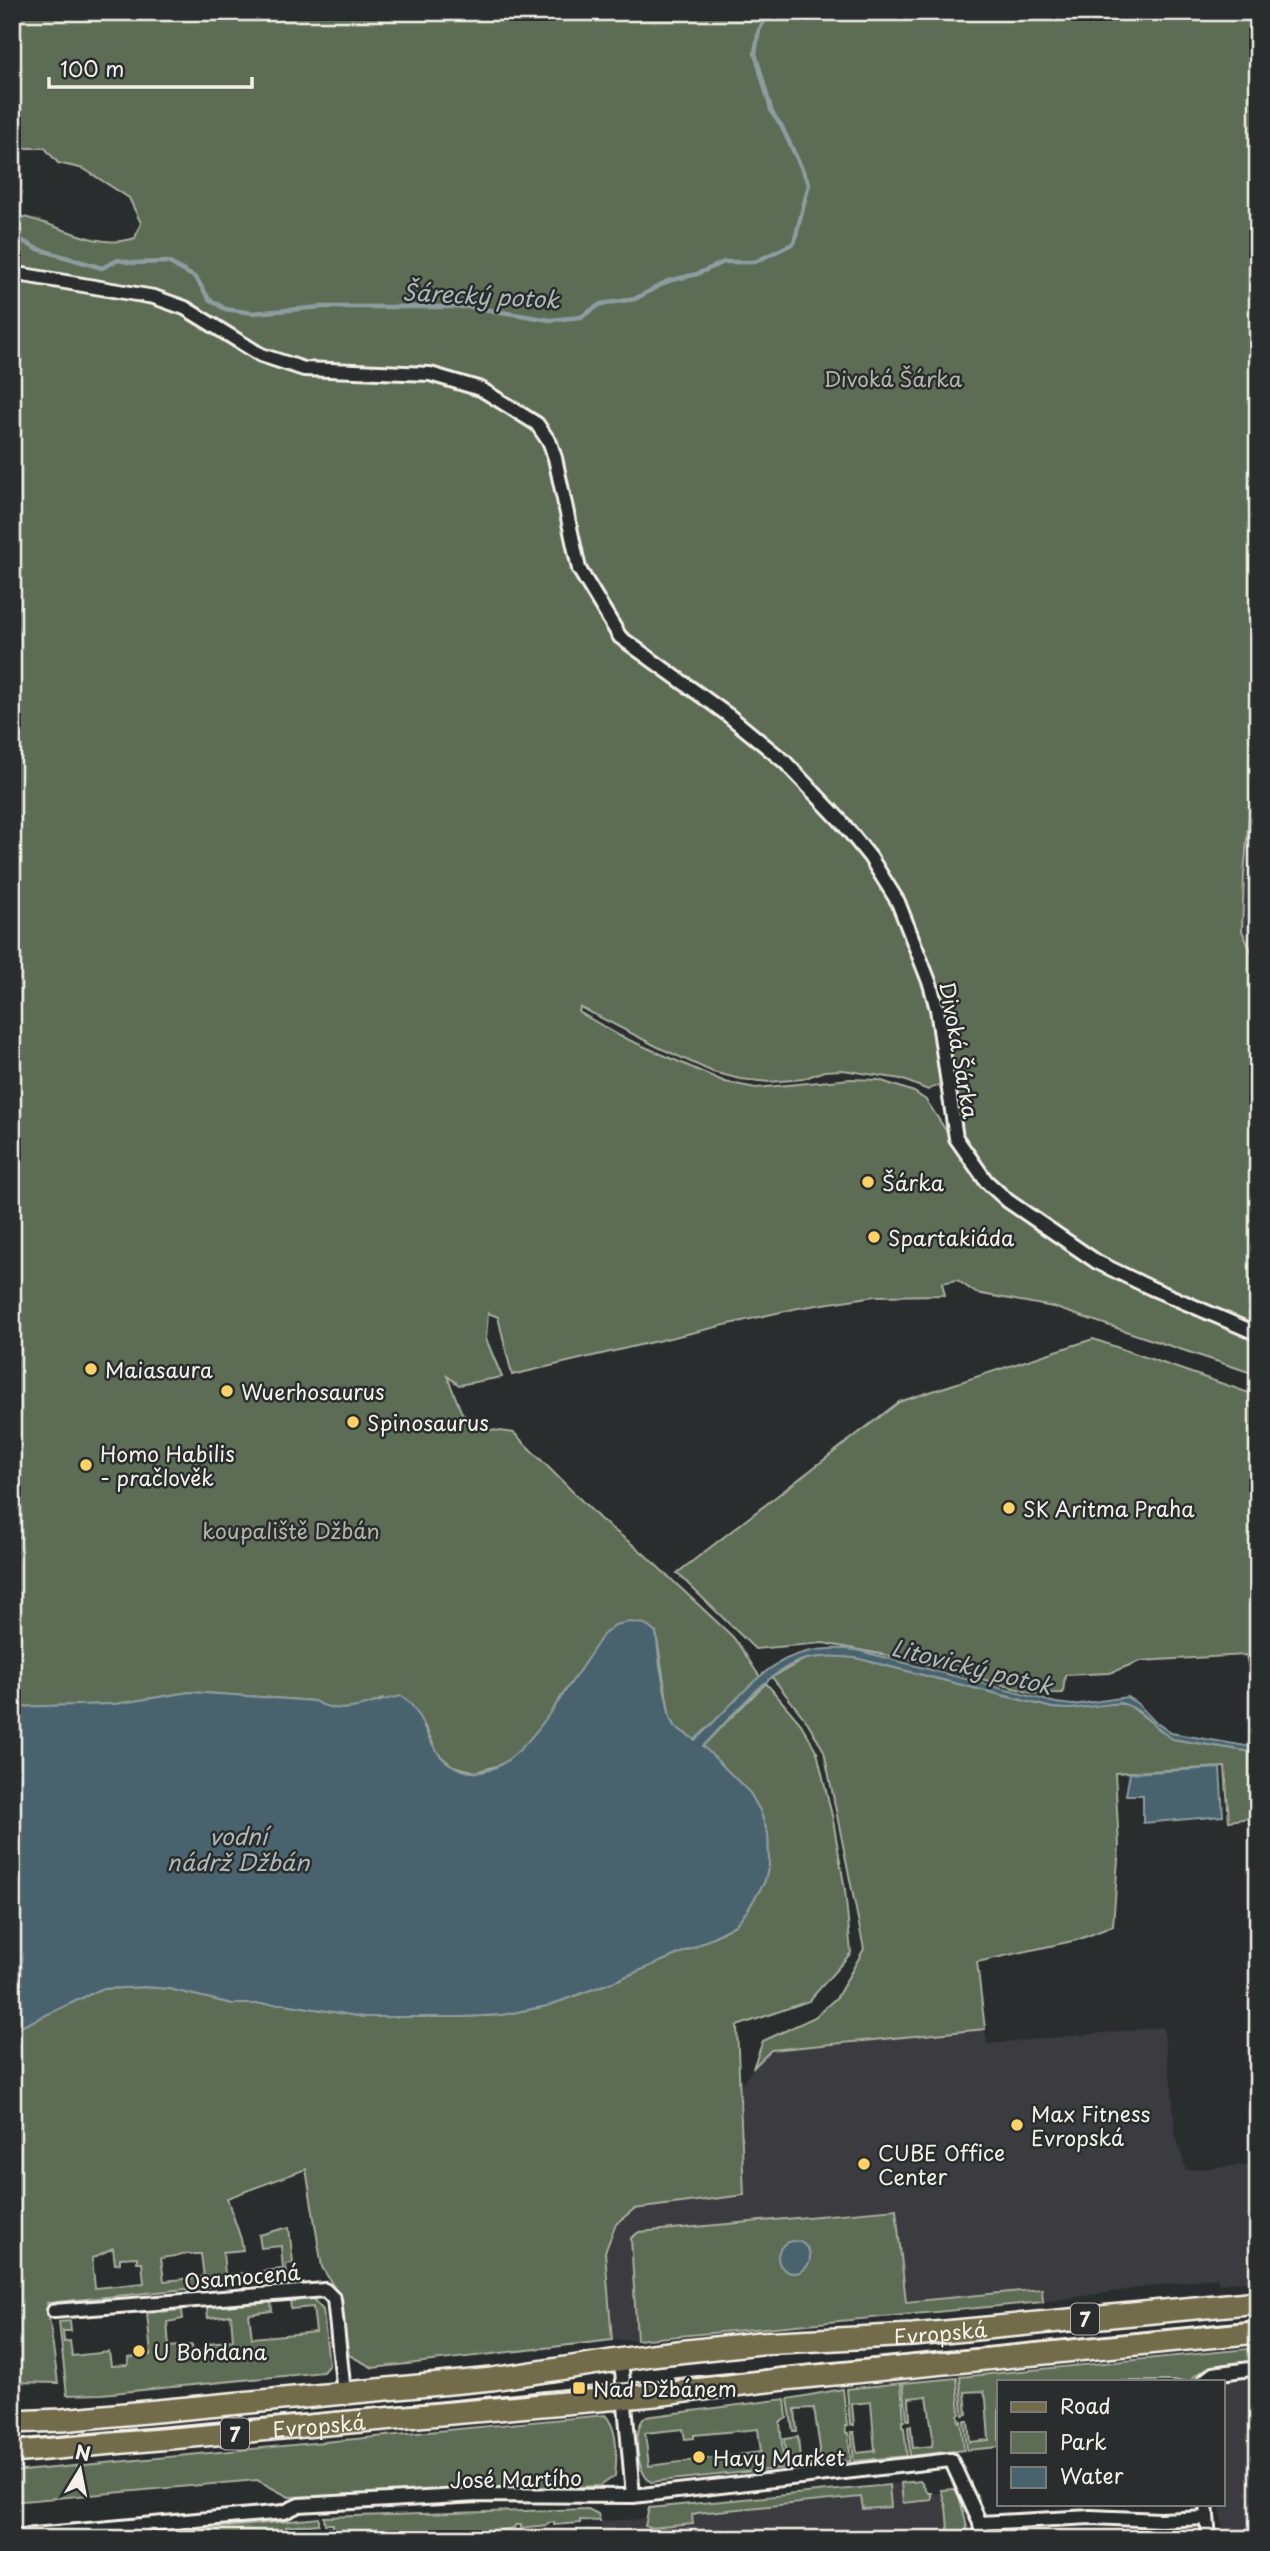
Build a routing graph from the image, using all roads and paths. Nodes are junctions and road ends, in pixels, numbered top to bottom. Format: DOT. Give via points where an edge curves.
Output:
graph roads {
  1 [pos="12,273"];
  2 [pos="1258,1334"];
  3 [pos="1258,2302"];
  4 [pos="54,2311"];
  5 [pos="1258,2332"];
  6 [pos="621,2359"];
  7 [pos="1258,2368"];
  8 [pos="1205,2380"];
  9 [pos="344,2393"];
  10 [pos="624,2398"];
  11 [pos="12,2422"];
  12 [pos="12,2452"];
  13 [pos="633,2496"];
  14 [pos="1206,2506"];
  15 [pos="1207,2518"];
  16 [pos="980,2523"];
  17 [pos="12,2537"];
  18 [pos="982,2539"];
  19 [pos="1209,2539"];
  1 -- 2 [label="street, Divoká Šárka" via="154,297 185,308 261,355 304,369 430,374 481,389 537,424 555,458 579,569 620,637 785,762 870,857 898,902 937,1009 956,1138 986,1181 1097,1262"];
  3 -- 6 [label="main road, Evropská / 7" via="913,2335 760,2343"];
  4 -- 9 [label="street, Osamocená" via="325,2290 334,2299"];
  5 -- 10 [label="main road, Evropská / 7"];
  6 -- 9 [label="main road, Evropská / 7" via="492,2379"];
  6 -- 10 [label="street"];
  7 -- 8 [label="street" via="1213,2374"];
  9 -- 11 [label="main road, Evropská / 7"];
  10 -- 12 [label="main road, Evropská / 7"];
  10 -- 13 [label="street"];
  13 -- 16 [label="street, José Martího" via="951,2460"];
  13 -- 17 [label="street, José Martího" via="478,2495 299,2505 284,2512"];
  14 -- 15 [label="street"];
  15 -- 16 [label="street" via="1091,2517"];
  15 -- 19 [label="street"];
  16 -- 18 [label="street, José Martího"];
}
